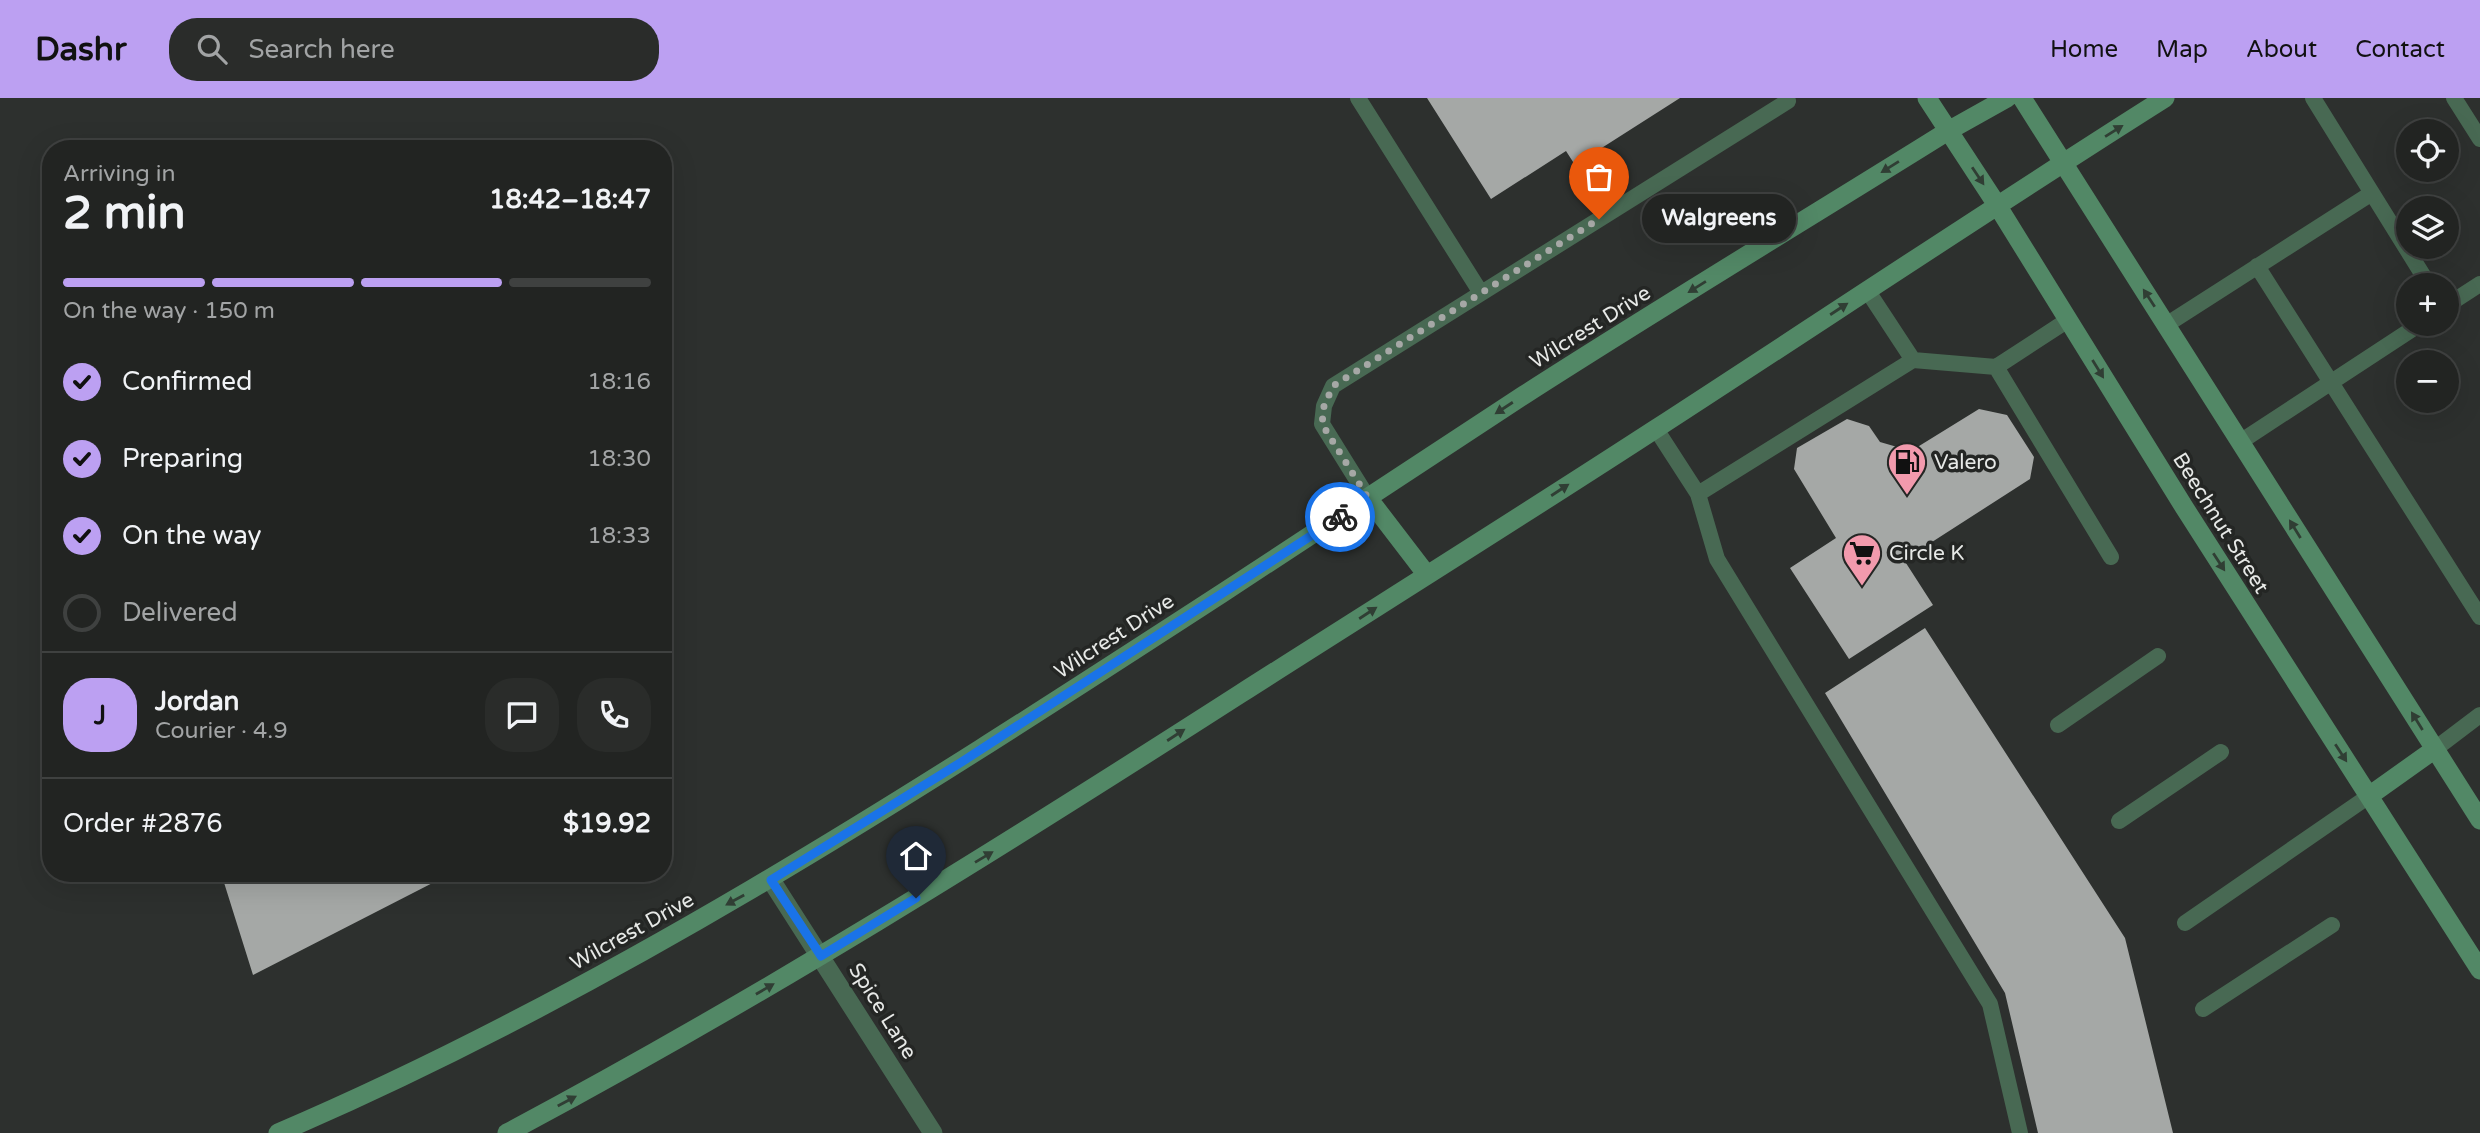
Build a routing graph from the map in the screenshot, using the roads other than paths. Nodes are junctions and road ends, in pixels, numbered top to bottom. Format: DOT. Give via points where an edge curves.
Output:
graph roads {
  1 [pos="1358,98"];
  2 [pos="1786,98"];
  3 [pos="1927,98"];
  4 [pos="2007,98"];
  5 [pos="2022,98"];
  6 [pos="2165,98"];
  7 [pos="2313,98"];
  8 [pos="2454,98"];
  9 [pos="1948,131"];
  10 [pos="2480,139"];
  11 [pos="2062,163"];
  12 [pos="2372,192"];
  13 [pos="1997,205"];
  14 [pos="2257,266"];
  15 [pos="2422,273"];
  16 [pos="2480,284"];
  17 [pos="1867,290"];
  18 [pos="1481,293"];
  19 [pos="2459,298"];
  20 [pos="2068,320"];
  21 [pos="2166,325"];
  22 [pos="2402,336"];
  23 [pos="1913,360"];
  24 [pos="1996,367"];
  25 [pos="2331,382"];
  26 [pos="1656,429"];
  27 [pos="2240,442"];
  28 [pos="1698,494"];
  29 [pos="1368,498"];
  30 [pos="2111,557"];
  31 [pos="1427,575"];
  32 [pos="2480,617"];
  33 [pos="2158,656"];
  34 [pos="2480,715"];
  35 [pos="2058,725"];
  36 [pos="2435,749"];
  37 [pos="2221,752"];
  38 [pos="2369,796"];
  39 [pos="2480,820"];
  40 [pos="2119,821"];
  41 [pos="771,880"];
  42 [pos="2185,923"];
  43 [pos="2332,925"];
  44 [pos="821,956"];
  45 [pos="2480,970"];
  46 [pos="2203,1009"];
  47 [pos="278,1133"];
  48 [pos="507,1133"];
  49 [pos="933,1133"];
  50 [pos="2020,1133"];
  1 -- 18 [label="lane"];
  2 -- 18 [label="lane" via="1788,101"];
  3 -- 9 [label="main road, Beechnut Street"];
  4 -- 9 [label="main road, Wilcrest Drive"];
  5 -- 11 [label="main road"];
  11 -- 6 [label="main road, one-way"];
  7 -- 12 [label="lane"];
  8 -- 10 [label="lane"];
  9 -- 13 [label="main road, Beechnut Street, one-way"];
  9 -- 29 [label="main road, Wilcrest Drive, one-way" via="1527,393"];
  11 -- 13 [label="main road"];
  21 -- 11 [label="main road, one-way"];
  12 -- 14 [label="lane"];
  12 -- 15 [label="lane"];
  13 -- 17 [label="main road"];
  13 -- 20 [label="main road, Beechnut Street"];
  14 -- 21 [label="lane"];
  14 -- 25 [label="lane"];
  16 -- 19 [label="lane"];
  17 -- 23 [label="lane"];
  26 -- 17 [label="main road, one-way"];
  18 -- 29 [label="lane" via="1333,386 1322,424"];
  20 -- 24 [label="lane"];
  20 -- 38 [label="main road, Beechnut Street, one-way"];
  21 -- 27 [label="main road"];
  22 -- 25 [label="lane"];
  23 -- 24 [label="lane"];
  23 -- 28 [label="lane"];
  24 -- 30 [label="lane"];
  25 -- 27 [label="lane"];
  25 -- 32 [label="lane"];
  26 -- 28 [label="lane"];
  31 -- 26 [label="main road, one-way"];
  36 -- 27 [label="main road, one-way"];
  28 -- 50 [label="lane" via="1717,559 1990,1004"];
  29 -- 31 [label="main road"];
  29 -- 41 [label="main road, Wilcrest Drive"];
  44 -- 31 [label="main road, one-way" via="1011,841"];
  33 -- 35 [label="lane"];
  34 -- 36 [label="lane"];
  36 -- 38 [label="main road"];
  36 -- 39 [label="main road"];
  37 -- 40 [label="lane"];
  38 -- 42 [label="lane"];
  38 -- 45 [label="main road, Beechnut Street"];
  41 -- 44 [label="street, Spice Lane"];
  41 -- 47 [label="main road, Wilcrest Drive, one-way" via="581,986 347,1104"];
  43 -- 46 [label="lane"];
  48 -- 44 [label="main road, one-way" via="633,1066"];
  44 -- 49 [label="street, Spice Lane"];
}
